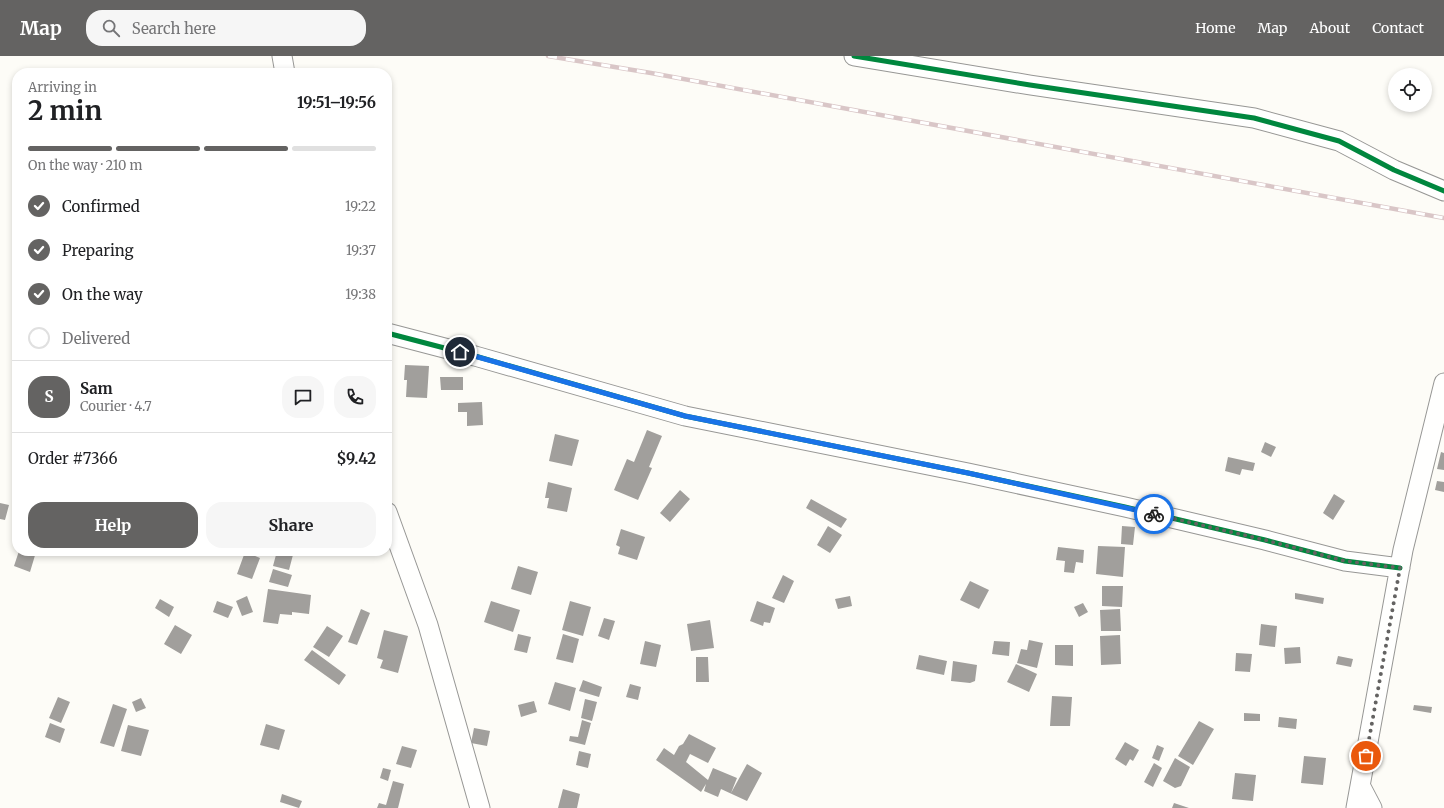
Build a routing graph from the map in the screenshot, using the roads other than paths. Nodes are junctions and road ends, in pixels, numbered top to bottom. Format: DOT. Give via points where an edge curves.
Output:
graph roads {
  1 [pos="282,56"];
  2 [pos="854,56"];
  3 [pos="284,68"];
  4 [pos="1444,191"];
  5 [pos="392,334"];
  6 [pos="1444,383"];
  7 [pos="392,526"];
  8 [pos="1400,568"];
  9 [pos="1361,787"];
  10 [pos="480,808"];
  11 [pos="1356,808"];
  12 [pos="1372,808"];
  1 -- 3 [label="street"];
  2 -- 4 [label="street" via="1254,118 1339,141 1394,170"];
  5 -- 8 [label="street" via="685,416 1125,507 1345,561"];
  6 -- 8 [label="street"];
  7 -- 10 [label="street" via="428,625"];
  8 -- 9 [label="street"];
  9 -- 11 [label="street"];
  9 -- 12 [label="street"];
}
